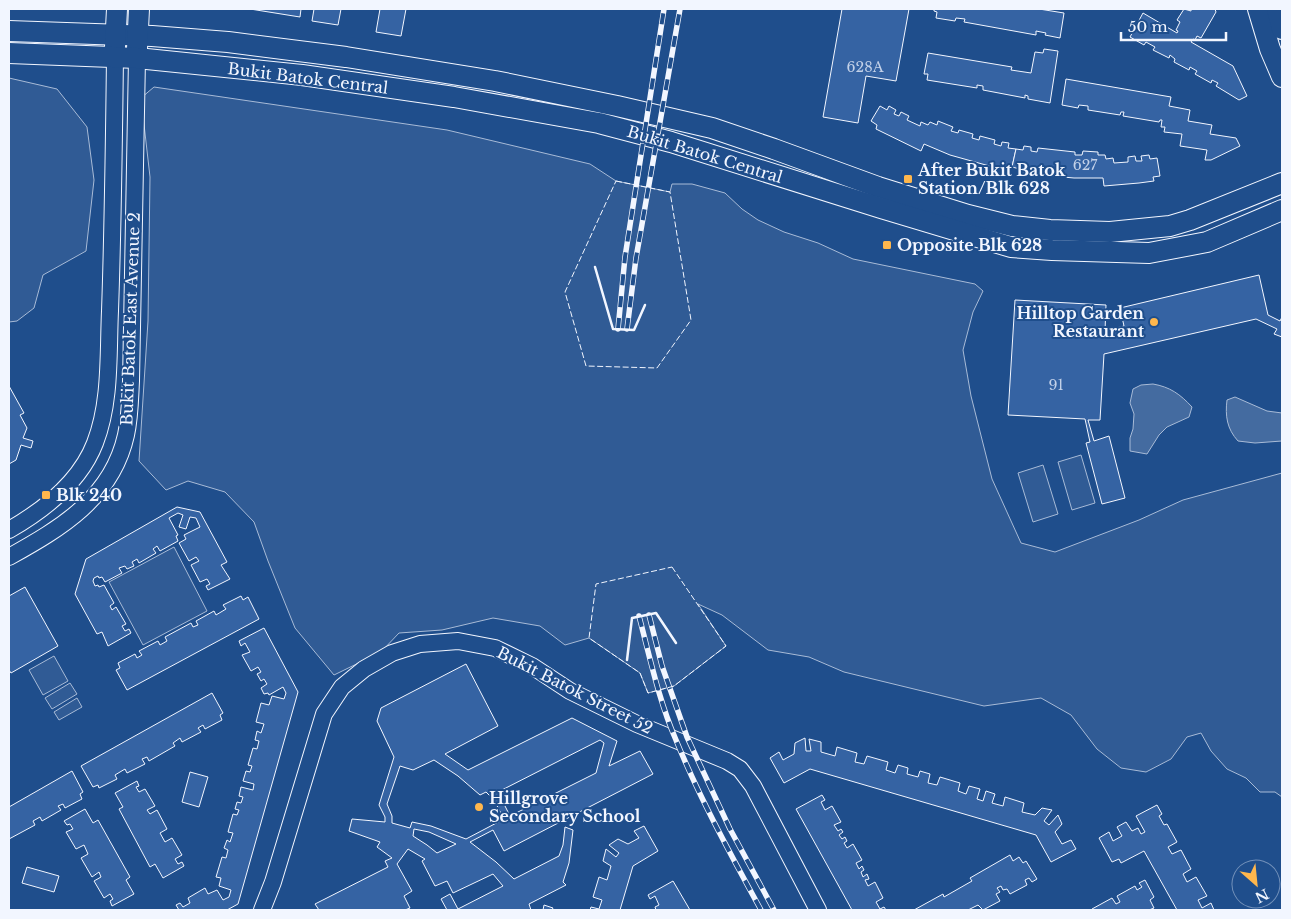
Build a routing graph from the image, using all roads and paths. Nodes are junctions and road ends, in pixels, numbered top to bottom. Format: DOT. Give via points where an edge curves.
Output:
graph roads {
  1 [pos="118,9"];
  2 [pos="139,9"];
  3 [pos="1258,9"];
  4 [pos="1277,9"];
  5 [pos="1282,29"];
  6 [pos="9,30"];
  7 [pos="116,35"];
  8 [pos="137,36"];
  9 [pos="9,53"];
  10 [pos="115,56"];
  11 [pos="137,58"];
  12 [pos="1282,77"];
  13 [pos="1282,183"];
  14 [pos="1282,210"];
  15 [pos="9,530"];
  16 [pos="9,557"];
  17 [pos="262,910"];
  18 [pos="273,910"];
  19 [pos="807,910"];
  20 [pos="818,910"];
  1 -- 7 [label="main road"];
  2 -- 8 [label="main road"];
  3 -- 12 [label="main road"];
  4 -- 5 [label="main road"];
  6 -- 7 [label="main road, Bukit Batok Central"];
  7 -- 8 [label="main road, Bukit Batok Central"];
  7 -- 10 [label="main road"];
  8 -- 11 [label="main road"];
  8 -- 13 [label="main road, Bukit Batok Central" via="228,42 346,57 476,78 635,110 712,128 878,187 1012,226 1110,232 1170,226"];
  9 -- 10 [label="main road, Bukit Batok Central"];
  10 -- 11 [label="main road, Bukit Batok Central"];
  10 -- 15 [label="street, Bukit Batok East Avenue 2" via="108,367 102,420 95,444 64,491"];
  11 -- 14 [label="main road, Bukit Batok Central" via="302,75 454,97 599,123 671,142 1011,247 1149,253 1207,242"];
  11 -- 16 [label="street, Bukit Batok East Avenue 2" via="132,381 126,434 106,480 87,505 57,530"];
  17 -- 20 [label="street, Bukit Batok Street 52" via="324,714 342,687 364,669 392,653 420,644 458,641 495,648 532,666 570,691 637,724 727,760 754,786"];
  18 -- 19 [label="street, Bukit Batok Street 52" via="333,719 350,694 396,662 422,654 458,652 492,658 607,721 732,777 745,792"];
}
